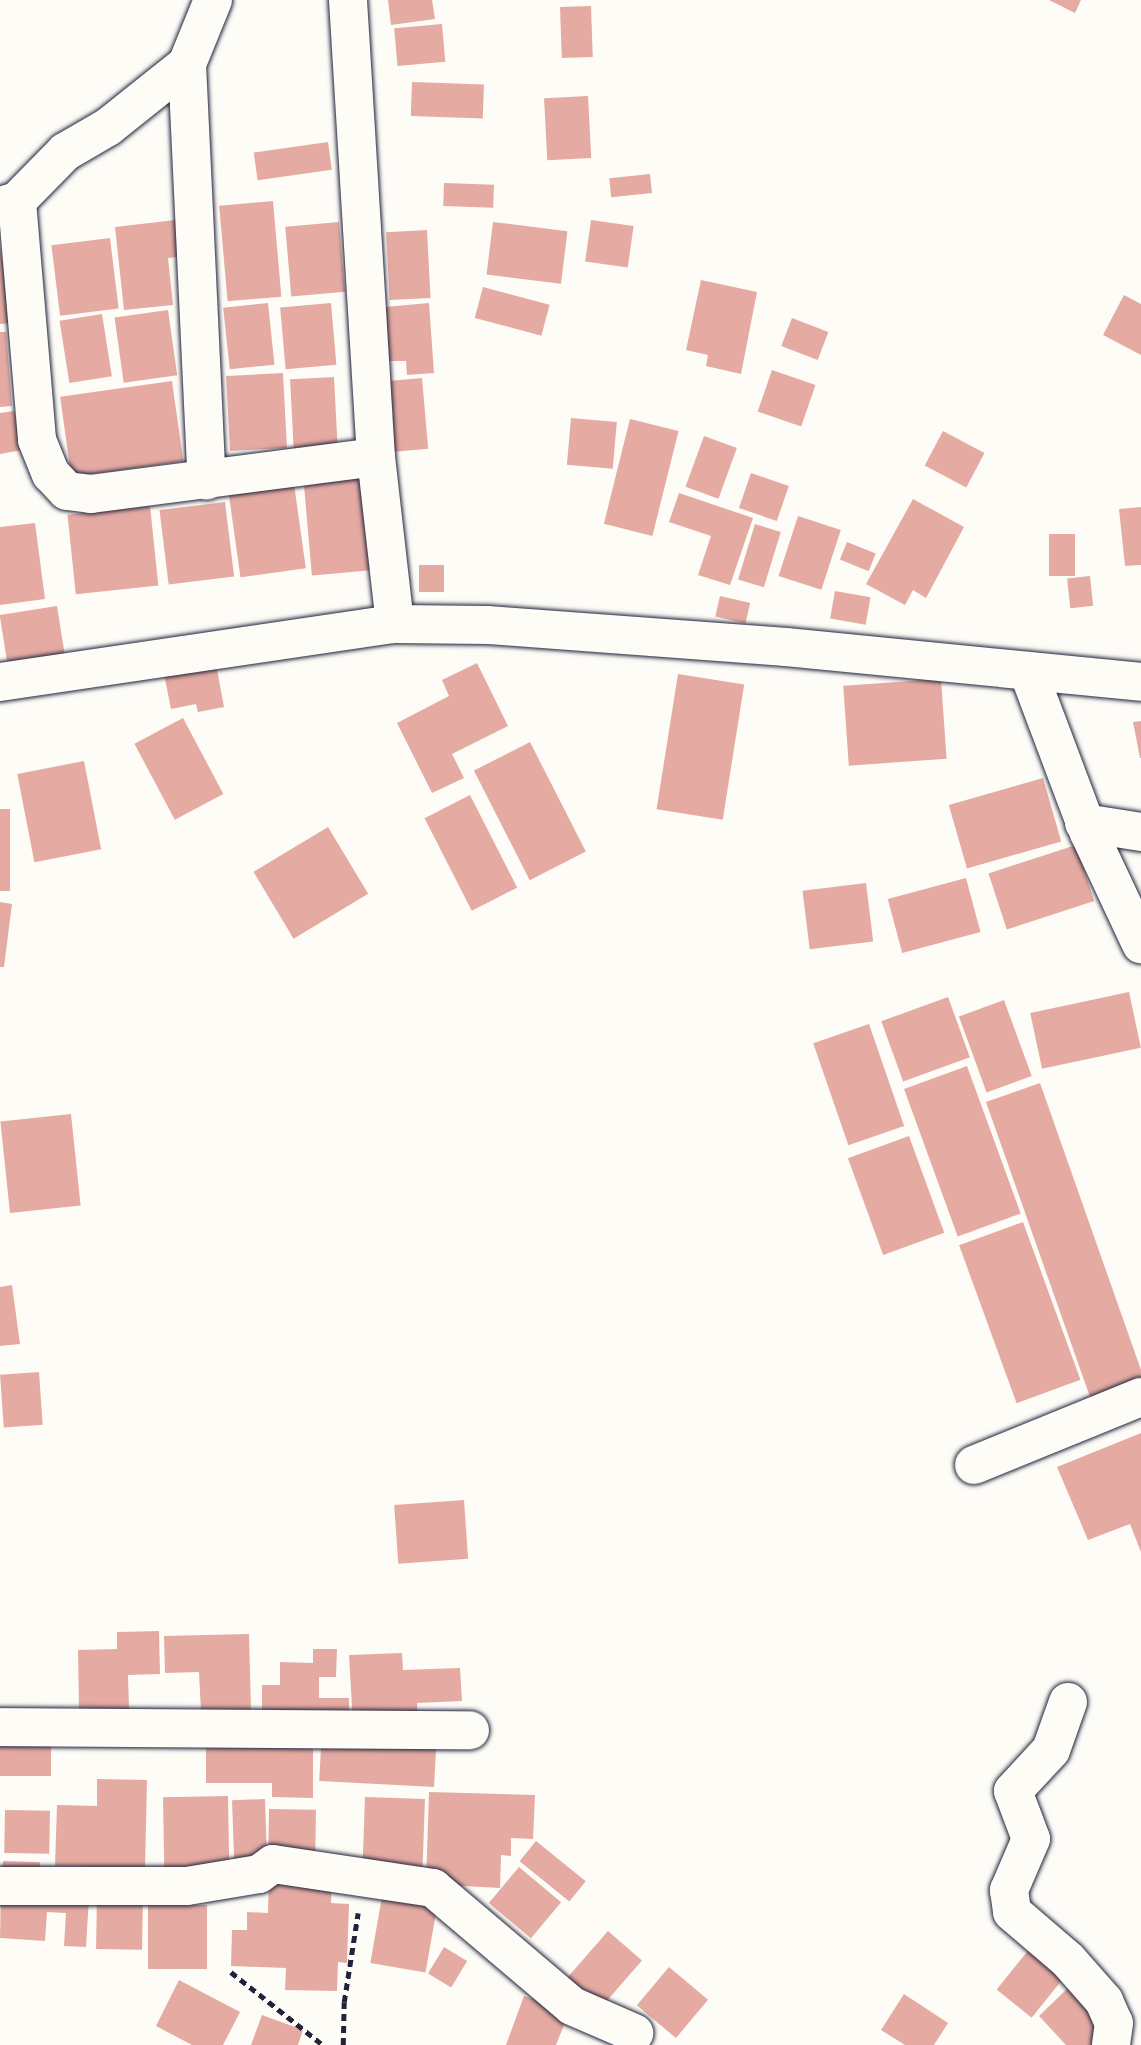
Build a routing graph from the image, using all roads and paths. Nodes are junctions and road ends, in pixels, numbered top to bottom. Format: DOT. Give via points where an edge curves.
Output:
graph roads {
  1 [pos="213,0"];
  2 [pos="348,0"];
  3 [pos="187,65"];
  4 [pos="9,203"];
  5 [pos="376,457"];
  6 [pos="207,481"];
  7 [pos="395,624"];
  8 [pos="1028,671"];
  9 [pos="0,682"];
  10 [pos="1141,682"];
  11 [pos="1084,823"];
  12 [pos="1141,832"];
  13 [pos="1141,944"];
  14 [pos="1141,1396"];
  15 [pos="974,1465"];
  16 [pos="1068,1702"];
  17 [pos="0,1727"];
  18 [pos="470,1730"];
  19 [pos="364,1877"];
  20 [pos="0,1886"];
  21 [pos="231,1972"];
  22 [pos="634,2033"];
  23 [pos="323,2045"];
  24 [pos="343,2045"];
  25 [pos="1111,2045"];
  1 -- 3 [label="street"];
  2 -- 5 [label="street"];
  3 -- 4 [label="street" via="108,127 65,152"];
  3 -- 6 [label="street"];
  4 -- 6 [label="street" via="37,440 51,474 67,491 91,494"];
  5 -- 6 [label="street"];
  5 -- 7 [label="street"];
  7 -- 8 [label="street" via="542,629"];
  7 -- 9 [label="street"];
  8 -- 10 [label="street"];
  8 -- 11 [label="street"];
  11 -- 12 [label="street"];
  11 -- 13 [label="street"];
  14 -- 15 [label="street"];
  16 -- 25 [label="street" via="1051,1750 1013,1791 1031,1839 1009,1890 1012,1912 1068,1960 1104,2001 1114,2023"];
  17 -- 18 [label="street"];
  19 -- 20 [label="street" via="273,1864 259,1874 187,1886"];
  19 -- 22 [label="street" via="433,1888 572,2006"];
  19 -- 24 [label="path" via="344,2003"];
  21 -- 23 [label="path"];
}
